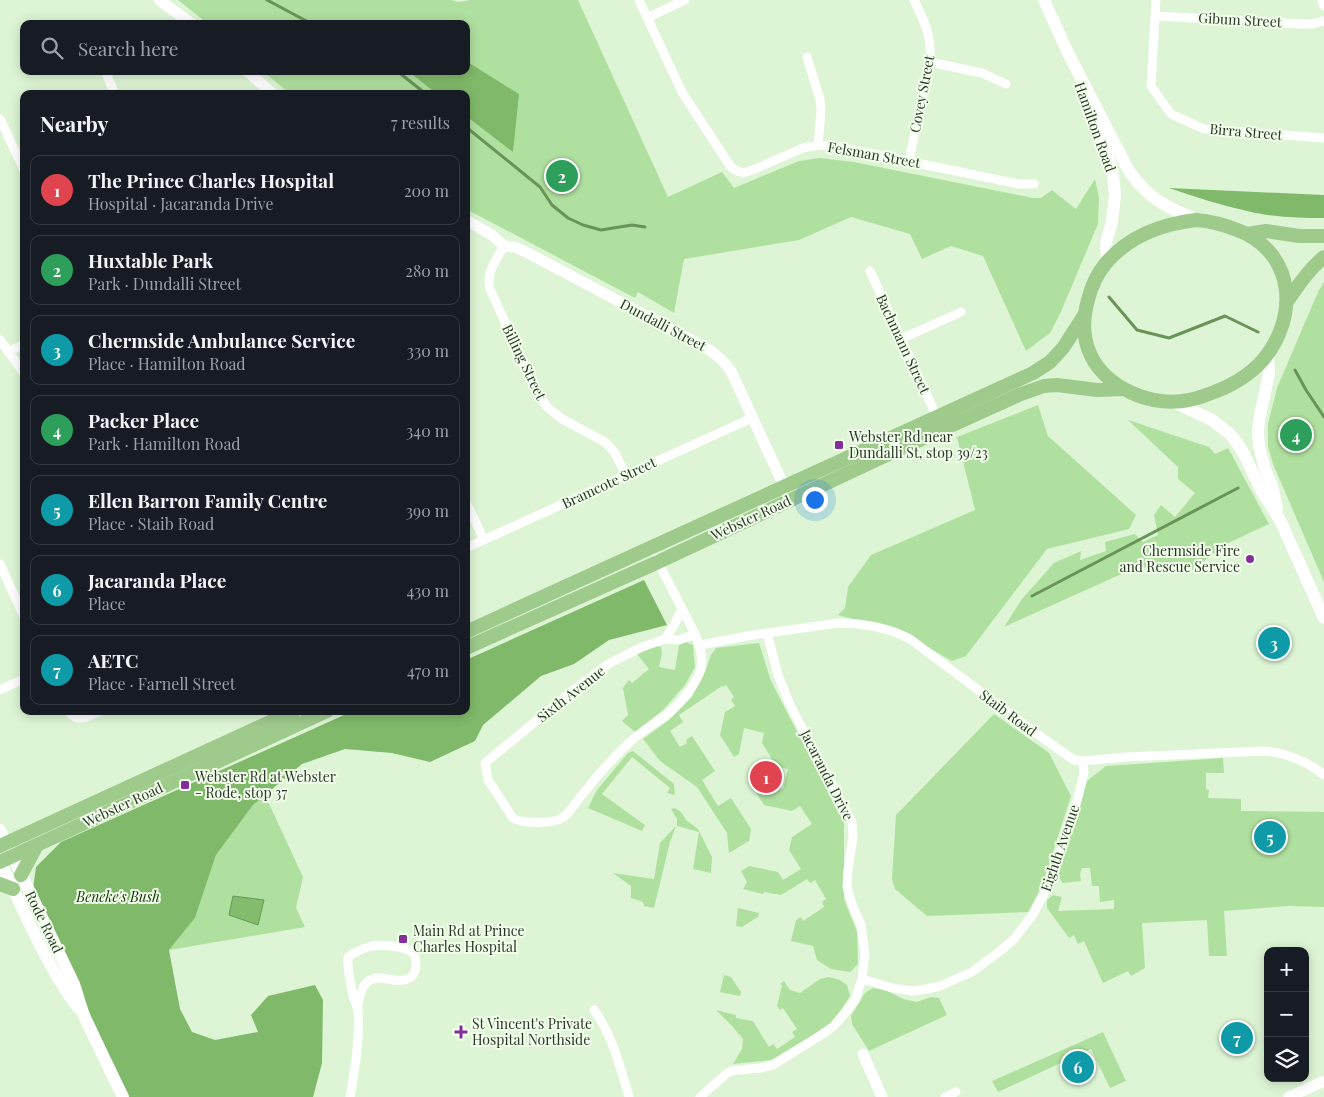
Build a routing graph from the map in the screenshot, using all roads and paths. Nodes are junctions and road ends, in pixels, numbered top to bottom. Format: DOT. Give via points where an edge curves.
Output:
graph roads {
  1 [pos="159,0"];
  2 [pos="638,0"];
  3 [pos="685,0"];
  4 [pos="914,0"];
  5 [pos="1044,0"];
  6 [pos="1156,0"];
  7 [pos="1322,0"];
  8 [pos="1324,6"];
  9 [pos="1155,16"];
  10 [pos="646,18"];
  11 [pos="186,20"];
  12 [pos="1324,21"];
  13 [pos="1068,53"];
  14 [pos="807,57"];
  15 [pos="930,62"];
  16 [pos="107,75"];
  17 [pos="252,75"];
  18 [pos="1006,84"];
  19 [pos="113,90"];
  20 [pos="269,90"];
  21 [pos="0,119"];
  22 [pos="1324,138"];
  23 [pos="818,146"];
  24 [pos="909,161"];
  25 [pos="20,162"];
  26 [pos="1034,184"];
  27 [pos="1196,220"];
  28 [pos="470,222"];
  29 [pos="1247,234"];
  30 [pos="1324,236"];
  31 [pos="504,246"];
  32 [pos="1324,257"];
  33 [pos="1107,263"];
  34 [pos="870,271"];
  35 [pos="1286,303"];
  36 [pos="961,312"];
  37 [pos="1085,314"];
  38 [pos="901,339"];
  39 [pos="0,340"];
  40 [pos="20,346"];
  41 [pos="8,352"];
  42 [pos="1268,353"];
  43 [pos="20,368"];
  44 [pos="1124,389"];
  45 [pos="1174,402"];
  46 [pos="937,417"];
  47 [pos="752,418"];
  48 [pos="626,475"];
  49 [pos="787,493"];
  50 [pos="470,510"];
  51 [pos="1280,520"];
  52 [pos="484,540"];
  53 [pos="470,546"];
  54 [pos="650,548"];
  55 [pos="658,562"];
  56 [pos="0,564"];
  57 [pos="20,608"];
  58 [pos="682,609"];
  59 [pos="1324,618"];
  60 [pos="470,630"];
  61 [pos="767,633"];
  62 [pos="695,634"];
  63 [pos="665,639"];
  64 [pos="700,645"];
  65 [pos="470,646"];
  66 [pos="20,681"];
  67 [pos="0,690"];
  68 [pos="73,715"];
  69 [pos="91,715"];
  70 [pos="285,715"];
  71 [pos="318,715"];
  72 [pos="1083,761"];
  73 [pos="1324,775"];
  74 [pos="0,830"];
  75 [pos="3,845"];
  76 [pos="36,845"];
  77 [pos="3,861"];
  78 [pos="21,875"];
  79 [pos="0,884"];
  80 [pos="13,889"];
  81 [pos="862,979"];
  82 [pos="357,1008"];
  83 [pos="594,1010"];
  84 [pos="84,1016"];
  85 [pos="863,1054"];
  86 [pos="1324,1081"];
  87 [pos="956,1092"];
  88 [pos="123,1097"];
  89 [pos="350,1097"];
  90 [pos="629,1097"];
  91 [pos="700,1097"];
  92 [pos="882,1097"];
  93 [pos="945,1097"];
  94 [pos="1289,1097"];
  1 -- 11 [label="street"];
  2 -- 10 [label="street, Felsman Street"];
  3 -- 10 [label="street"];
  4 -- 15 [label="street, Covey Street" via="927,28"];
  5 -- 13 [label="main road, Hamilton Road"];
  6 -- 9 [label="street, Birra Street"];
  7 -- 8 [label="street"];
  9 -- 12 [label="street, Gibum Street" via="1300,24"];
  9 -- 22 [label="street, Birra Street" via="1151,86 1170,114 1204,128"];
  10 -- 23 [label="street, Felsman Street" via="682,92 735,170 749,172 795,151"];
  13 -- 27 [label="main road, Hamilton Road" via="1134,178 1159,202"];
  13 -- 33 [label="main road, Hamilton Road" via="1113,174 1114,212 1106,242"];
  14 -- 23 [label="street" via="820,100"];
  15 -- 18 [label="street" via="982,73"];
  15 -- 24 [label="street, Covey Street"];
  16 -- 19 [label="street"];
  17 -- 20 [label="street"];
  21 -- 25 [label="street"];
  23 -- 24 [label="street, Felsman Street"];
  24 -- 26 [label="street, Felsman Street" via="1019,184"];
  27 -- 29 [label="main road" via="1222,224"];
  27 -- 33 [label="main road" via="1176,222 1149,231 1126,245"];
  28 -- 31 [label="street, Dundalli Street" via="492,234"];
  29 -- 30 [label="main road" via="1266,231"];
  29 -- 35 [label="main road" via="1264,245 1277,262 1285,281"];
  31 -- 47 [label="street, Dundalli Street" via="528,253 714,352 731,371"];
  31 -- 48 [label="street, Billing Street" via="490,272 488,283 537,393 562,419 605,442 615,453"];
  32 -- 35 [label="main road" via="1304,277"];
  33 -- 37 [label="main road" via="1096,278"];
  34 -- 38 [label="street, Bachmann Street"];
  35 -- 42 [label="main road" via="1282,328"];
  36 -- 38 [label="street"];
  37 -- 44 [label="main road" via="1085,341 1091,357 1109,379"];
  37 -- 46 [label="main road, Webster Road" via="1063,348 1041,368"];
  38 -- 46 [label="street, Bachmann Street"];
  39 -- 41 [label="street"];
  40 -- 41 [label="street"];
  41 -- 43 [label="street"];
  42 -- 45 [label="main road" via="1255,368 1225,388"];
  42 -- 51 [label="main road" via="1269,374 1260,415 1259,446"];
  44 -- 45 [label="main road" via="1158,401"];
  44 -- 49 [label="main road, Webster Road" via="1044,386"];
  45 -- 51 [label="main road" via="1212,420 1230,434"];
  46 -- 49 [label="main road, Webster Road"];
  47 -- 48 [label="street, Bramcote Street"];
  47 -- 49 [label="street, Dundalli Street"];
  48 -- 52 [label="street, Bramcote Street"];
  49 -- 54 [label="main road, Webster Road"];
  49 -- 55 [label="main road, Webster Road"];
  50 -- 52 [label="street"];
  51 -- 59 [label="main road"];
  52 -- 53 [label="street, Bramcote Street"];
  54 -- 55 [label="street"];
  54 -- 60 [label="main road, Webster Road"];
  55 -- 58 [label="street"];
  55 -- 65 [label="main road, Webster Road"];
  56 -- 57 [label="street"];
  58 -- 62 [label="street"];
  58 -- 63 [label="street"];
  61 -- 64 [label="street, Staib Road"];
  61 -- 72 [label="street, Staib Road" via="853,623 900,634 1074,760"];
  61 -- 81 [label="street, Jacaranda Drive" via="778,676 790,705 852,822 847,887 864,942"];
  62 -- 63 [label="street, Sixth Avenue" via="679,640"];
  62 -- 64 [label="street"];
  63 -- 64 [label="street, Sixth Avenue" via="610,663 486,763 488,780 513,818 522,822 543,822 561,819 568,813 602,770 686,694 700,674"];
  66 -- 67 [label="street"];
  68 -- 69 [label="street" via="82,719"];
  70 -- 75 [label="main road, Webster Road"];
  71 -- 76 [label="main road, Webster Road"];
  72 -- 73 [label="street" via="1264,751 1300,760"];
  72 -- 81 [label="street, Eighth Avenue" via="1084,773 1077,800 1049,884 1034,913 1014,939 972,972 926,990 892,988"];
  74 -- 75 [label="main road, Rode Road"];
  75 -- 77 [label="main road, Rode Road"];
  76 -- 77 [label="main road, Webster Road"];
  76 -- 78 [label="main road"];
  77 -- 78 [label="main road, Rode Road"];
  77 -- 80 [label="main road, Rode Road"];
  78 -- 84 [label="main road, Rode Road" via="74,984"];
  79 -- 80 [label="main road"];
  80 -- 84 [label="main road, Rode Road" via="49,963"];
  81 -- 91 [label="street, Jacaranda Drive" via="854,1000 834,1026 773,1065 726,1074"];
  82 -- 82 [label="street" via="348,966 349,956 376,945 412,952 416,958 416,970 412,975 402,980 380,977 368,981 361,991"];
  82 -- 89 [label="street" via="357,1056"];
  83 -- 90 [label="street" via="610,1037"];
  84 -- 88 [label="main road, Rode Road"];
  85 -- 92 [label="street"];
  86 -- 94 [label="street"];
  87 -- 93 [label="street"];
}
